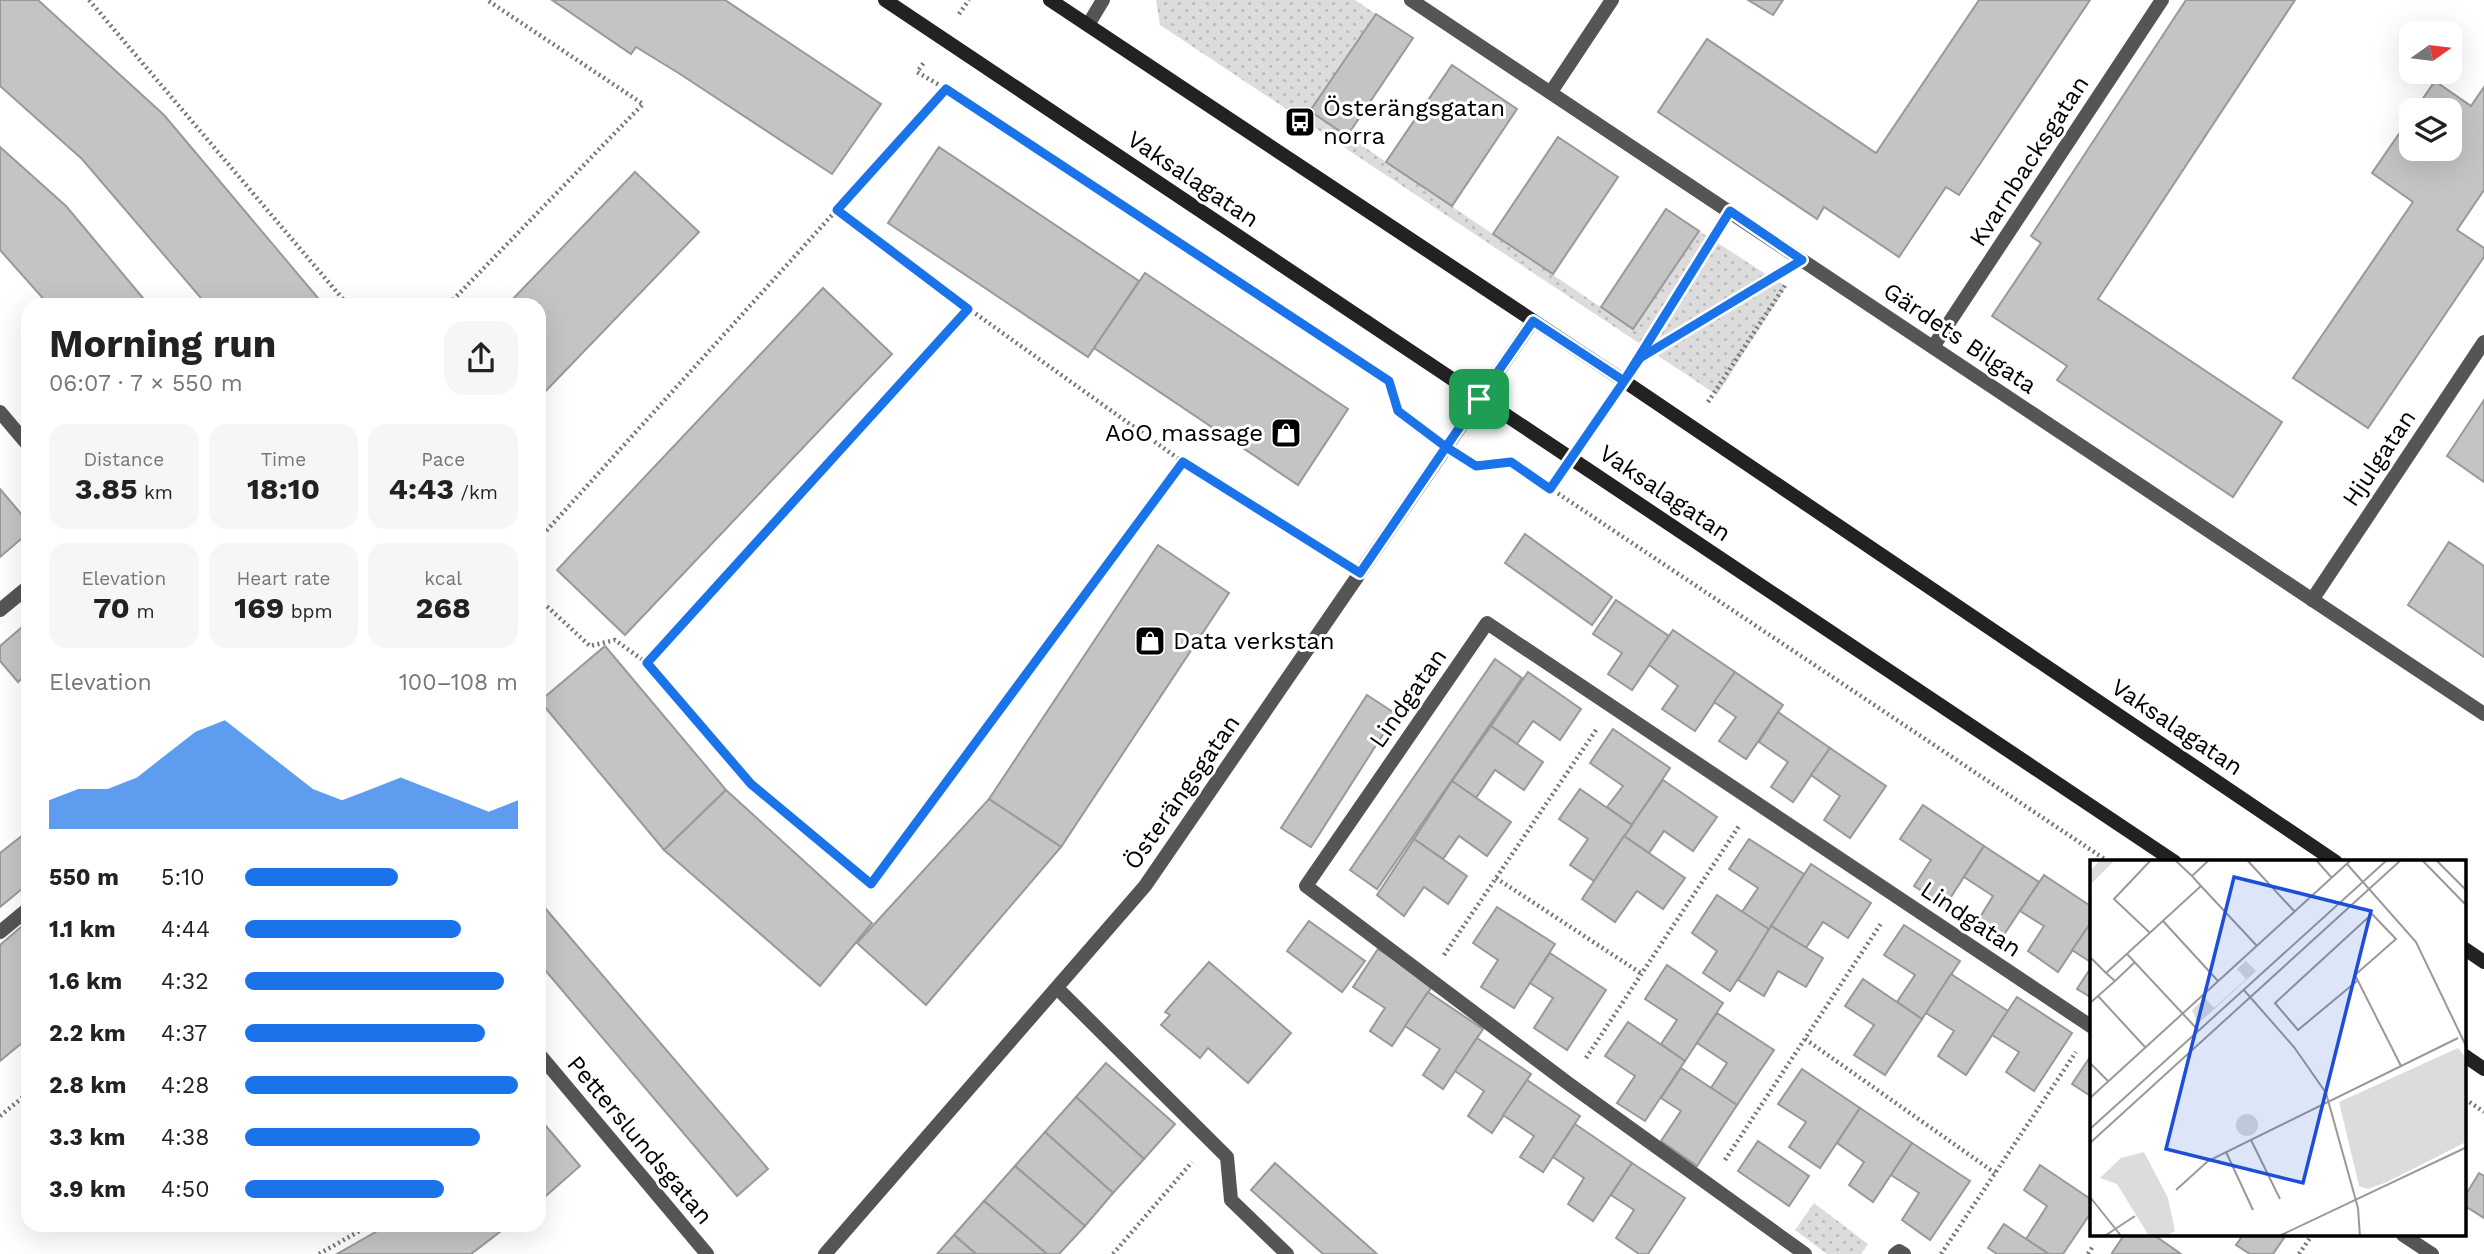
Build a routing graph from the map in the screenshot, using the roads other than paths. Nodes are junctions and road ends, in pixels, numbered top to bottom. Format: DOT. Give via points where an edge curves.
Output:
graph roads {
  1 [pos="884,0"];
  2 [pos="1050,0"];
  3 [pos="1103,0"];
  4 [pos="1411,0"];
  5 [pos="1612,0"];
  6 [pos="2162,0"];
  7 [pos="1088,25"];
  8 [pos="1551,92"];
  9 [pos="1533,321"];
  10 [pos="2484,342"];
  11 [pos="1933,347"];
  12 [pos="1479,399"];
  13 [pos="0,412"];
  14 [pos="21,437"];
  15 [pos="21,593"];
  16 [pos="2312,600"];
  17 [pos="0,610"];
  18 [pos="2484,714"];
  19 [pos="2172,860"];
  20 [pos="2333,860"];
  21 [pos="21,915"];
  22 [pos="0,932"];
  23 [pos="2466,950"];
  24 [pos="2484,962"];
  25 [pos="1057,988"];
  26 [pos="2090,1026"];
  27 [pos="2466,1057"];
  28 [pos="546,1062"];
  29 [pos="2484,1069"];
  30 [pos="2405,1236"];
  31 [pos="707,1254"];
  32 [pos="825,1254"];
  33 [pos="1287,1254"];
  34 [pos="1805,1254"];
  35 [pos="1895,1254"];
  36 [pos="1904,1254"];
  37 [pos="2432,1254"];
  1 -- 12 [label="main road, Vaksalagatan"];
  2 -- 7 [label="main road, Vaksalagatan"];
  3 -- 7 [label="street"];
  4 -- 8 [label="street, Gärdets Bilgata"];
  5 -- 8 [label="street"];
  6 -- 11 [label="street, Kvarnbacksgatan"];
  7 -- 9 [label="main road, Vaksalagatan"];
  8 -- 11 [label="street, Gärdets Bilgata"];
  9 -- 12 [label="street, Österängsgatan"];
  9 -- 20 [label="main road, Vaksalagatan"];
  10 -- 16 [label="street, Hjulgatan"];
  11 -- 16 [label="street, Gärdets Bilgata"];
  12 -- 19 [label="main road, Vaksalagatan"];
  12 -- 25 [label="street, Österängsgatan" via="1146,886"];
  13 -- 14 [label="street"];
  15 -- 17 [label="street"];
  16 -- 18 [label="street, Gärdets Bilgata"];
  21 -- 22 [label="street"];
  23 -- 24 [label="main road"];
  25 -- 32 [label="street, Österängsgatan"];
  25 -- 33 [label="street" via="1227,1157 1231,1200"];
  26 -- 34 [label="street, Lindgatan" via="1487,623 1306,886"];
  27 -- 29 [label="main road"];
  28 -- 31 [label="street, Petterslundsgatan"];
  30 -- 37 [label="street"];
  35 -- 36 [label="street"];
}
